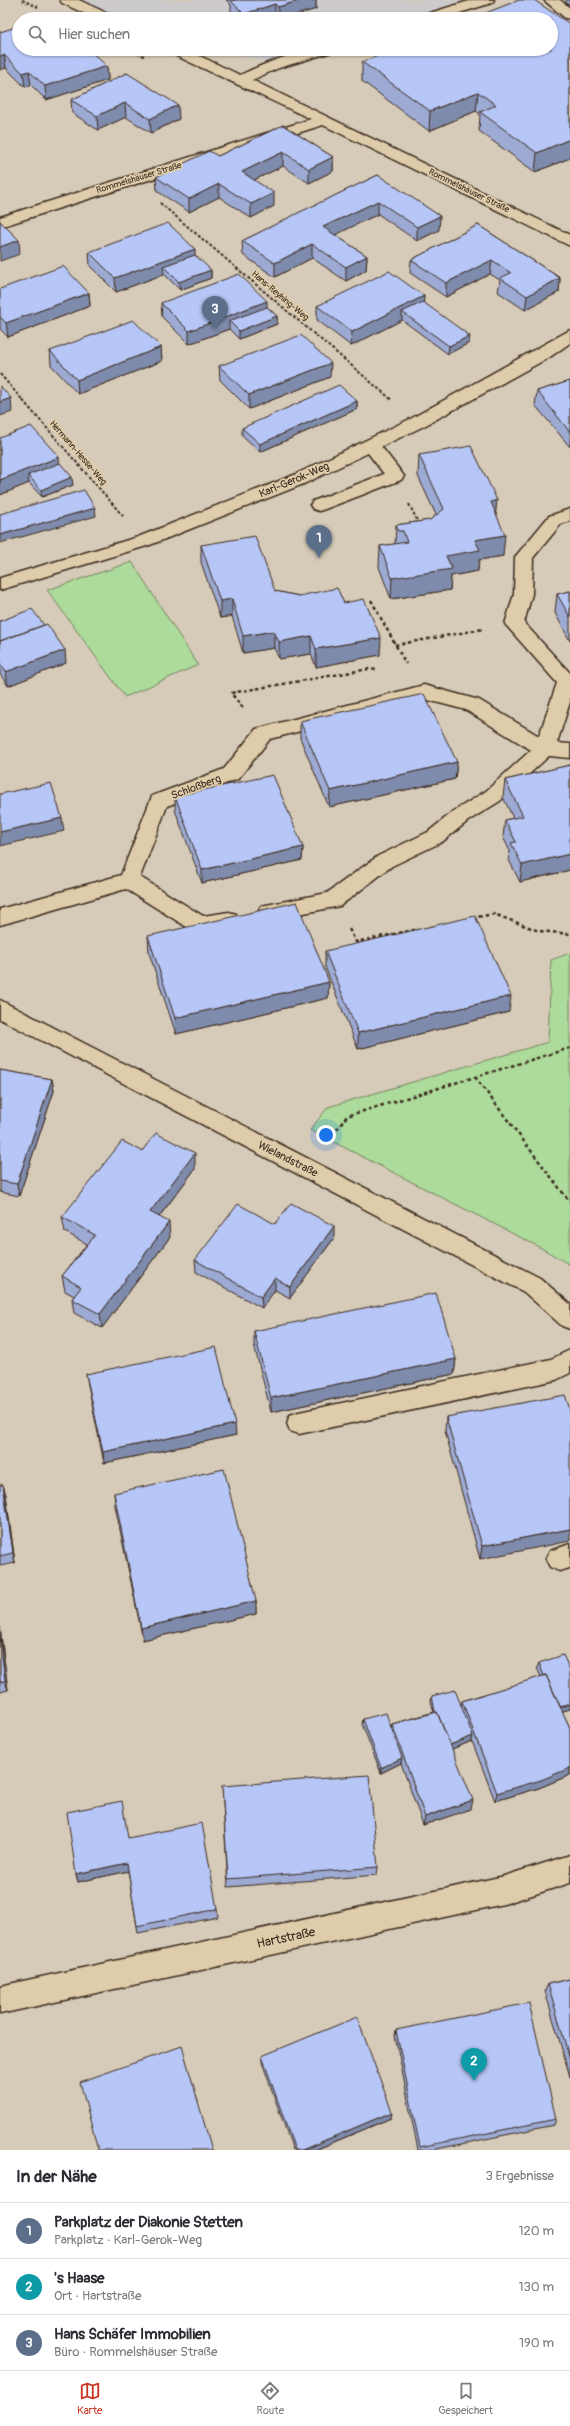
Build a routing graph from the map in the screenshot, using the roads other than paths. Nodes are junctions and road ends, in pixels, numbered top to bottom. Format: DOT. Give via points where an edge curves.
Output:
graph roads {
  1 [pos="67,0"];
  2 [pos="487,0"];
  3 [pos="551,0"];
  4 [pos="93,12"];
  5 [pos="448,12"];
  6 [pos="570,15"];
  7 [pos="188,56"];
  8 [pos="304,56"];
  9 [pos="240,80"];
  10 [pos="324,120"];
  11 [pos="0,222"];
  12 [pos="570,241"];
  13 [pos="570,335"];
  14 [pos="371,445"];
  15 [pos="319,505"];
  16 [pos="570,515"];
  17 [pos="0,584"];
  18 [pos="545,749"];
  19 [pos="570,751"];
  20 [pos="129,880"];
  21 [pos="0,918"];
  22 [pos="0,1009"];
  23 [pos="570,1319"];
  24 [pos="570,1361"];
  25 [pos="299,1423"];
  26 [pos="570,1869"];
  27 [pos="0,2000"];
  1 -- 4 [label="street"];
  2 -- 5 [label="street"];
  3 -- 6 [label="street"];
  7 -- 9 [label="street, Rommelshäuser Straße"];
  8 -- 9 [label="street" via="274,65"];
  9 -- 10 [label="street, Rommelshäuser Straße"];
  10 -- 11 [label="street, Rommelshäuser Straße"];
  10 -- 12 [label="street, Rommelshäuser Straße"];
  13 -- 14 [label="street, Karl-Gerok-Weg" via="544,353"];
  14 -- 15 [label="street" via="395,476"];
  14 -- 17 [label="street, Karl-Gerok-Weg" via="300,479 144,541"];
  16 -- 18 [label="street" via="555,520 524,557 523,594 514,624 568,682"];
  18 -- 19 [label="street, Schloßberg"];
  18 -- 20 [label="street" via="493,796 461,816 435,837 385,861 333,900 200,925"];
  18 -- 20 [label="street, Schloßberg" via="472,705 424,692 263,734 231,774 159,800"];
  20 -- 21 [label="street"];
  22 -- 23 [label="street, Wielandstraße" via="532,1285"];
  24 -- 25 [label="street" via="556,1369"];
  26 -- 27 [label="street, Hartstraße" via="504,1890"];
}
